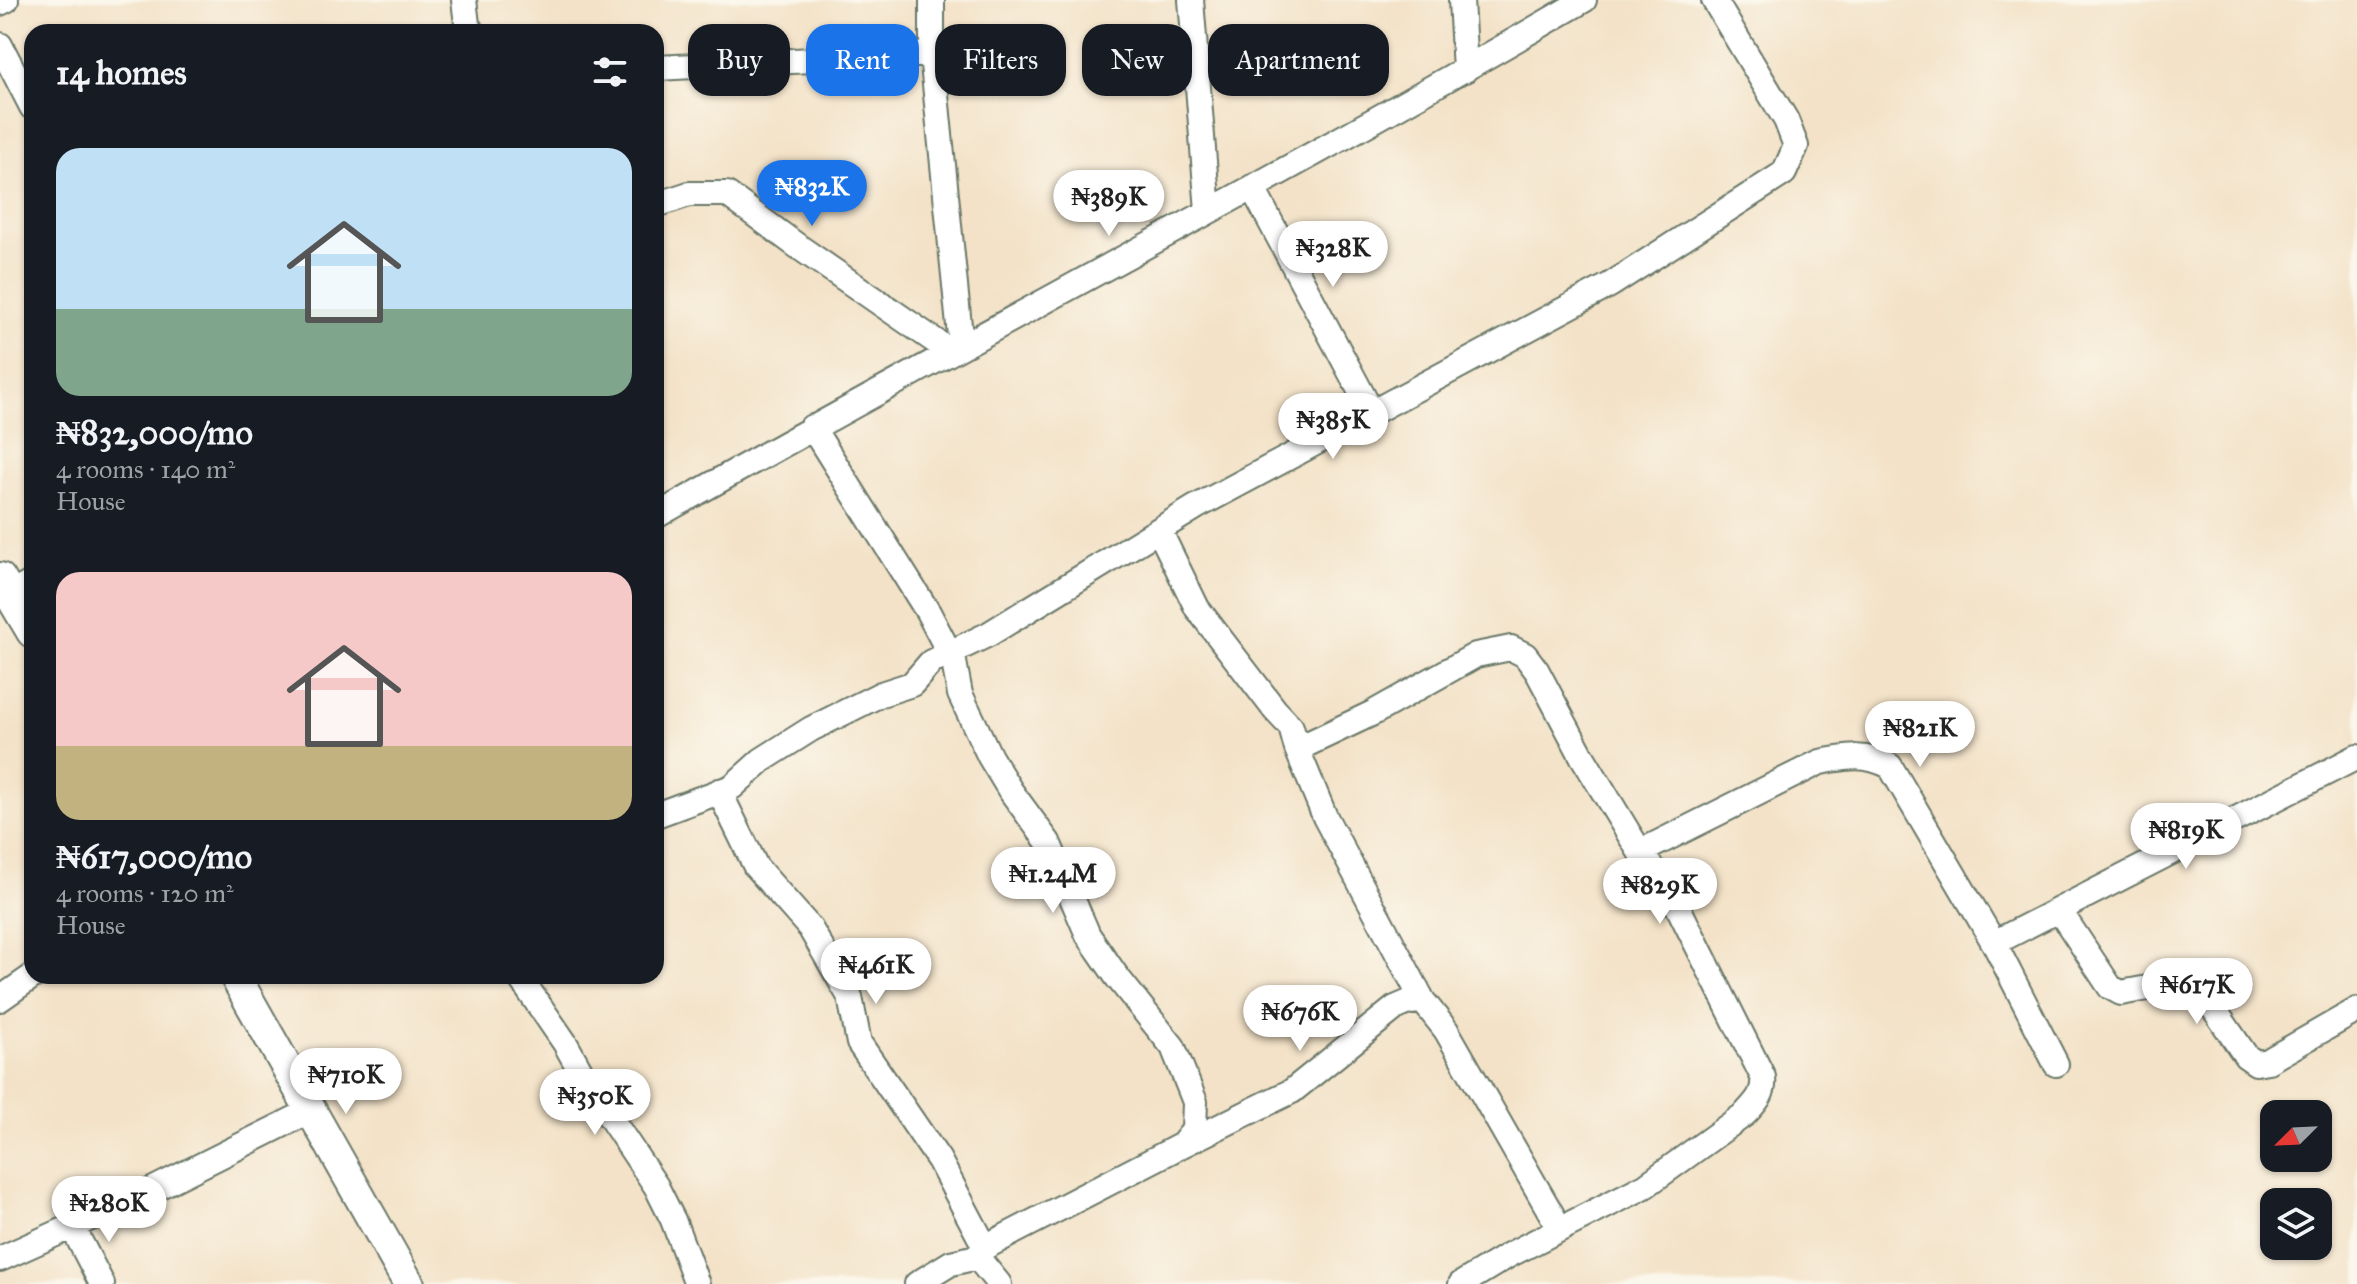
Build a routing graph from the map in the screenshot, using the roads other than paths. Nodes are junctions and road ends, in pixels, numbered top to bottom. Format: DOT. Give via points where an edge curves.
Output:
graph roads {
  1 [pos="6,0"];
  2 [pos="932,0"];
  3 [pos="1191,0"];
  4 [pos="1461,0"];
  5 [pos="1584,0"];
  6 [pos="1714,0"];
  7 [pos="0,3"];
  8 [pos="0,45"];
  9 [pos="932,54"];
  10 [pos="664,68"];
  11 [pos="1465,70"];
  12 [pos="8,84"];
  13 [pos="24,99"];
  14 [pos="1252,187"];
  15 [pos="664,202"];
  16 [pos="1208,211"];
  17 [pos="956,349"];
  18 [pos="1372,413"];
  19 [pos="812,427"];
  20 [pos="664,511"];
  21 [pos="1159,530"];
  22 [pos="14,585"];
  23 [pos="24,611"];
  24 [pos="948,653"];
  25 [pos="1297,749"];
  26 [pos="2357,757"];
  27 [pos="719,791"];
  28 [pos="664,812"];
  29 [pos="1640,852"];
  30 [pos="2059,910"];
  31 [pos="1994,943"];
  32 [pos="24,982"];
  33 [pos="240,984"];
  34 [pos="524,984"];
  35 [pos="0,999"];
  36 [pos="1423,1001"];
  37 [pos="2357,1010"];
  38 [pos="2056,1064"];
  39 [pos="312,1110"];
  40 [pos="1182,1145"];
  41 [pos="72,1226"];
  42 [pos="1560,1229"];
  43 [pos="981,1252"];
  44 [pos="0,1259"];
  45 [pos="102,1284"];
  46 [pos="409,1284"];
  47 [pos="697,1284"];
  48 [pos="917,1284"];
  49 [pos="999,1284"];
  50 [pos="1461,1284"];
  1 -- 7 [label="street"];
  2 -- 9 [label="street"];
  3 -- 16 [label="street"];
  4 -- 11 [label="street"];
  5 -- 11 [label="street"];
  6 -- 18 [label="street" via="1786,120 1796,146 1784,173 1610,285"];
  8 -- 12 [label="street"];
  9 -- 10 [label="street"];
  9 -- 17 [label="street"];
  11 -- 14 [label="street"];
  12 -- 13 [label="street"];
  14 -- 16 [label="street"];
  14 -- 18 [label="street"];
  15 -- 17 [label="street" via="689,194 727,194"];
  16 -- 17 [label="street"];
  17 -- 19 [label="street"];
  18 -- 21 [label="street"];
  19 -- 20 [label="street"];
  19 -- 24 [label="street" via="928,612"];
  21 -- 24 [label="street" via="989,634"];
  21 -- 25 [label="street" via="1197,608 1291,727"];
  22 -- 23 [label="street"];
  24 -- 27 [label="street" via="931,662 912,684 811,729"];
  24 -- 40 [label="street" via="960,694 990,757 1048,842 1088,935 1173,1047 1195,1102 1194,1130"];
  25 -- 29 [label="street" via="1476,655 1511,648 1525,655 1537,671"];
  25 -- 36 [label="street" via="1325,817"];
  26 -- 30 [label="street"];
  27 -- 28 [label="street"];
  27 -- 43 [label="street" via="756,867 810,928 850,997 859,1043 939,1160"];
  29 -- 31 [label="street" via="1820,762 1873,758 1890,766"];
  29 -- 42 [label="street" via="1674,899 1764,1087 1745,1114 1645,1186"];
  30 -- 31 [label="street"];
  30 -- 37 [label="street" via="2110,987 2121,993 2180,982 2199,987 2256,1063"];
  31 -- 38 [label="street"];
  32 -- 35 [label="street"];
  33 -- 39 [label="street"];
  34 -- 47 [label="street" via="656,1186"];
  36 -- 40 [label="street" via="1395,1008 1292,1091"];
  36 -- 42 [label="street" via="1446,1030"];
  39 -- 41 [label="street"];
  39 -- 46 [label="street"];
  40 -- 43 [label="street"];
  41 -- 44 [label="street"];
  41 -- 45 [label="street"];
  42 -- 50 [label="street"];
  43 -- 48 [label="street"];
  43 -- 49 [label="street"];
}
